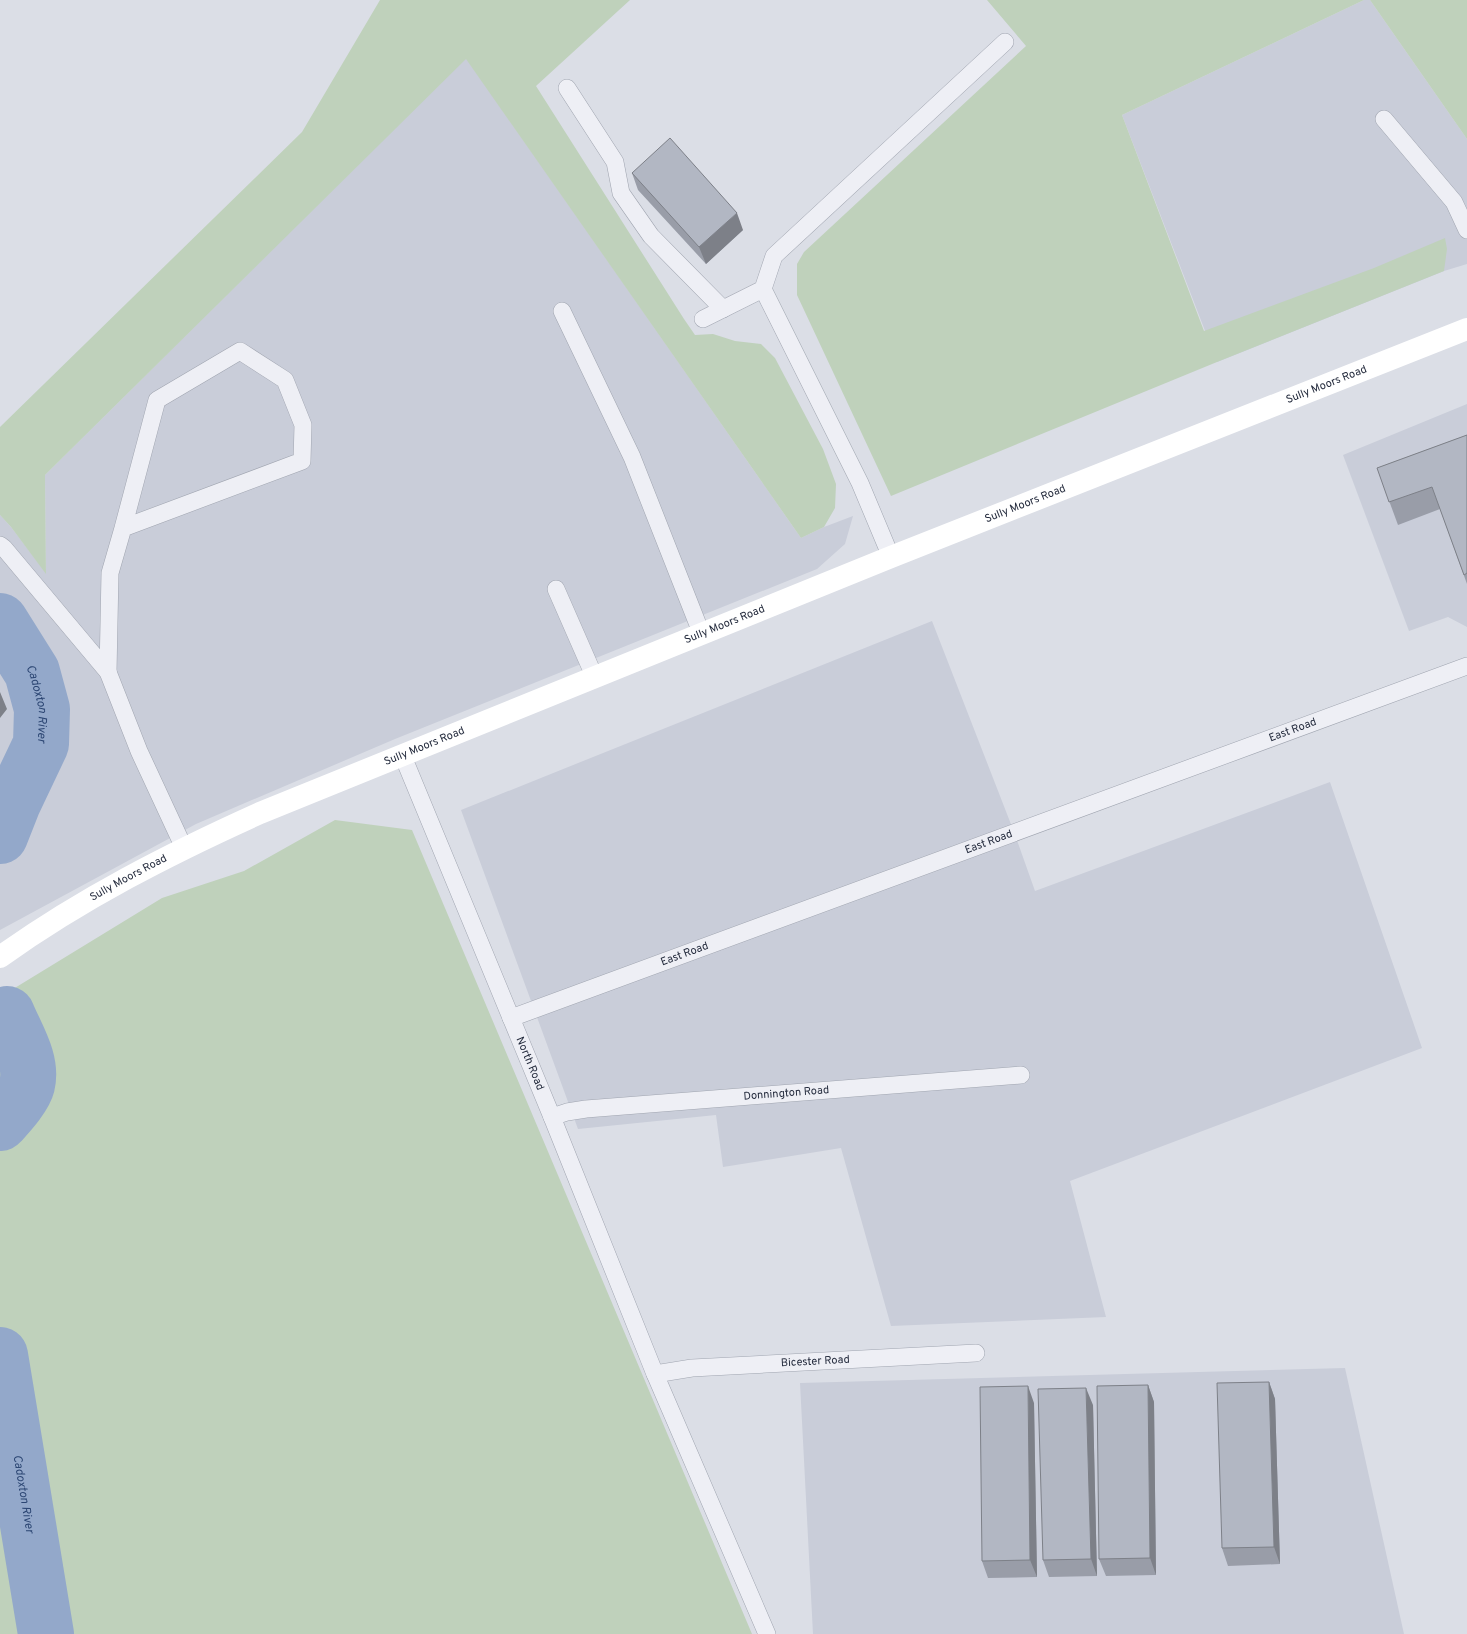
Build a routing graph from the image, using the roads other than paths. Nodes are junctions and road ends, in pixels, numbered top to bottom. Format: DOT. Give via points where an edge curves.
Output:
graph roads {
  1 [pos="1005,42"];
  2 [pos="567,88"];
  3 [pos="1384,119"];
  4 [pos="1467,230"];
  5 [pos="763,289"];
  6 [pos="723,309"];
  7 [pos="562,311"];
  8 [pos="703,319"];
  9 [pos="1467,329"];
  10 [pos="123,528"];
  11 [pos="0,545"];
  12 [pos="891,557"];
  13 [pos="556,589"];
  14 [pos="702,635"];
  15 [pos="1467,666"];
  16 [pos="108,672"];
  17 [pos="595,678"];
  18 [pos="402,754"];
  19 [pos="184,848"];
  20 [pos="0,957"];
  21 [pos="511,1018"];
  22 [pos="1021,1075"];
  23 [pos="552,1117"];
  24 [pos="976,1353"];
  25 [pos="655,1374"];
  26 [pos="767,1634"];
  1 -- 5 [label="lane" via="774,256"];
  2 -- 6 [label="lane" via="615,162 621,193 651,236"];
  3 -- 4 [label="lane" via="1454,202"];
  5 -- 6 [label="lane"];
  5 -- 12 [label="lane" via="860,483"];
  6 -- 8 [label="lane"];
  7 -- 14 [label="lane" via="632,457"];
  9 -- 12 [label="main road, Sully Moors Road"];
  10 -- 10 [label="lane" via="302,461 303,425 285,380 240,352 157,400"];
  10 -- 16 [label="lane" via="110,573"];
  11 -- 16 [label="lane"];
  12 -- 14 [label="main road, Sully Moors Road"];
  13 -- 17 [label="lane"];
  14 -- 17 [label="main road, Sully Moors Road"];
  15 -- 21 [label="lane, East Road"];
  16 -- 19 [label="lane" via="139,751"];
  17 -- 18 [label="main road, Sully Moors Road"];
  18 -- 19 [label="main road, Sully Moors Road" via="260,813"];
  18 -- 21 [label="lane, North Road"];
  19 -- 20 [label="main road, Sully Moors Road" via="83,902"];
  21 -- 23 [label="lane, North Road"];
  22 -- 23 [label="lane, Donnington Road" via="586,1109"];
  23 -- 25 [label="lane, North Road"];
  24 -- 25 [label="lane, Bicester Road" via="692,1368"];
  25 -- 26 [label="lane, North Road"];
}
